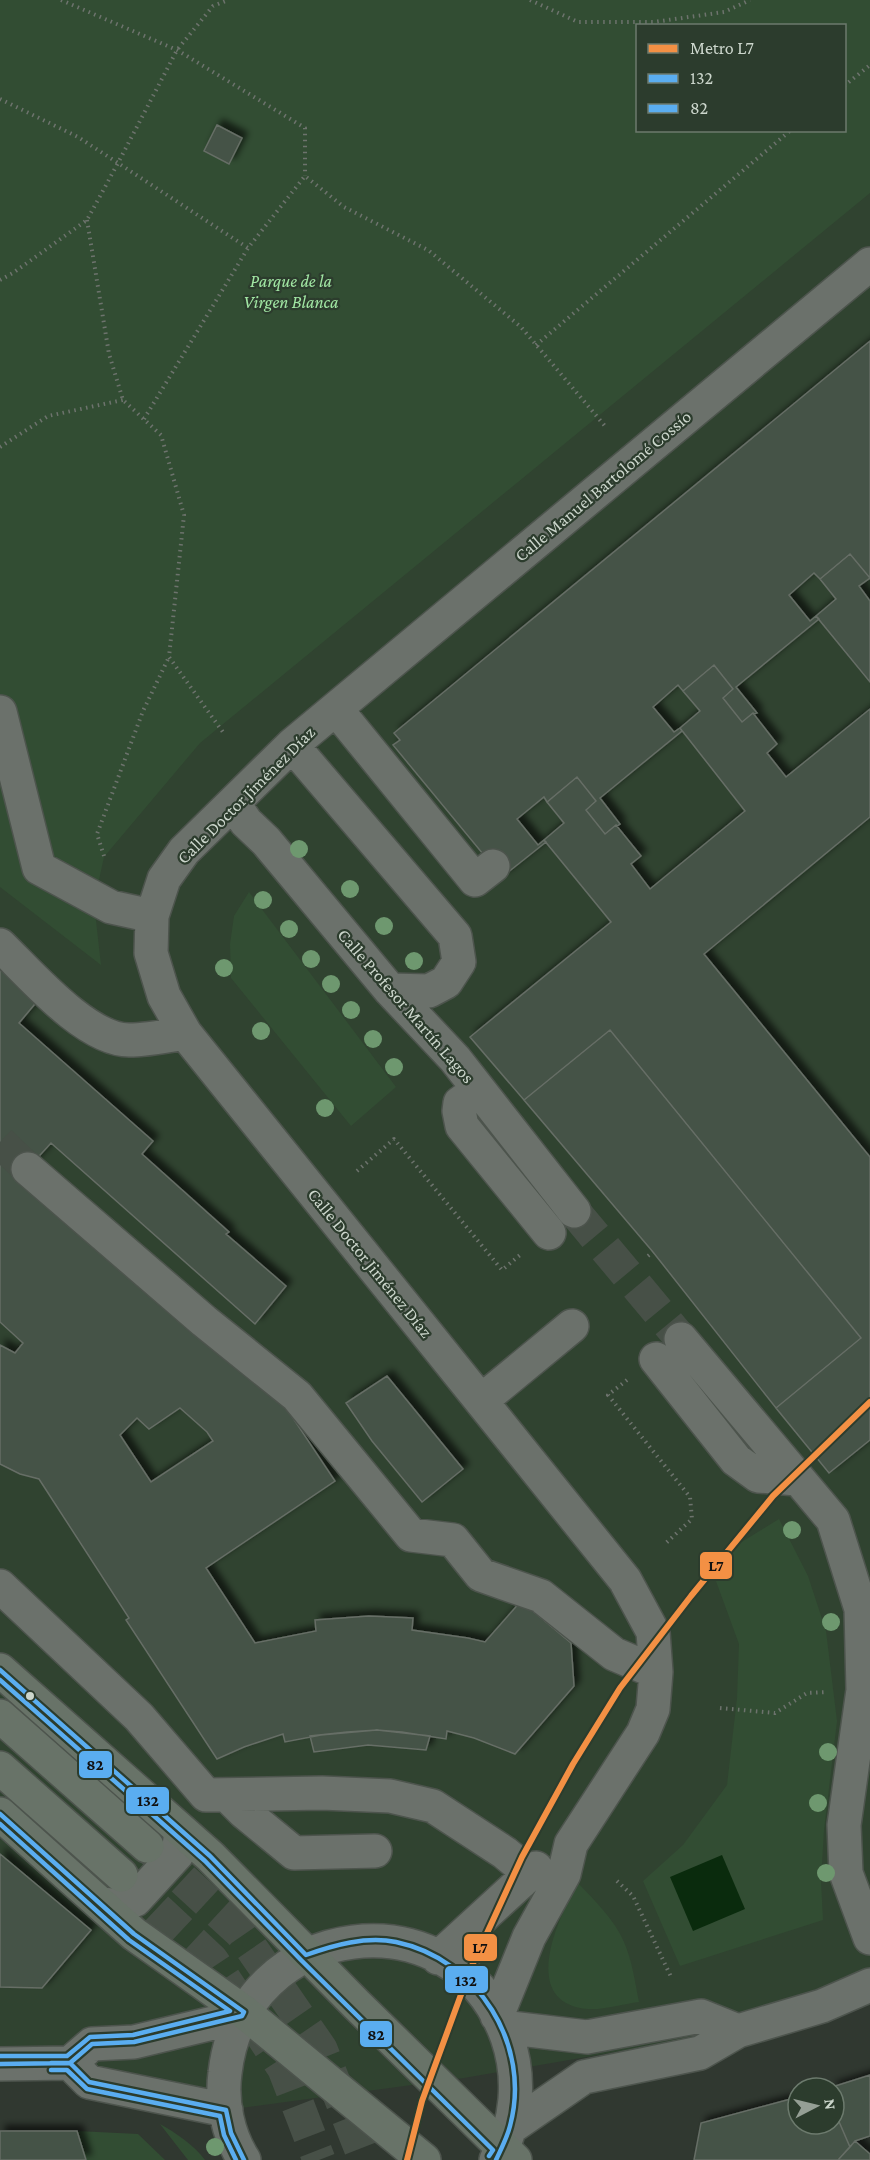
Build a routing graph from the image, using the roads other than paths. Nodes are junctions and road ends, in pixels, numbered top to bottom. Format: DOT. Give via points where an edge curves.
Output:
graph roads {
  1 [pos="870,264"];
  2 [pos="336,709"];
  3 [pos="0,712"];
  4 [pos="292,745"];
  5 [pos="234,804"];
  6 [pos="493,866"];
  7 [pos="152,916"];
  8 [pos="0,945"];
  9 [pos="390,990"];
  10 [pos="185,1034"];
  11 [pos="478,1090"];
  12 [pos="28,1169"];
  13 [pos="574,1211"];
  14 [pos="537,1241"];
  15 [pos="572,1326"];
  16 [pos="681,1339"];
  17 [pos="643,1368"];
  18 [pos="481,1401"];
  19 [pos="798,1479"];
  20 [pos="833,1520"];
  21 [pos="870,1557"];
  22 [pos="0,1586"];
  23 [pos="0,1670"];
  24 [pos="656,1672"];
  25 [pos="0,1716"];
  26 [pos="0,1768"];
  27 [pos="228,1796"];
  28 [pos="0,1814"];
  29 [pos="181,1832"];
  30 [pos="571,1844"];
  31 [pos="147,1846"];
  32 [pos="375,1851"];
  33 [pos="121,1875"];
  34 [pos="521,1882"];
  35 [pos="101,1904"];
  36 [pos="870,1938"];
  37 [pos="306,1954"];
  38 [pos="438,1958"];
  39 [pos="870,1984"];
  40 [pos="243,2014"];
  41 [pos="500,2022"];
  42 [pos="738,2031"];
  43 [pos="70,2063"];
  44 [pos="0,2064"];
  45 [pos="226,2110"];
  46 [pos="506,2149"];
  47 [pos="244,2160"];
  48 [pos="424,2160"];
  1 -- 2 [label="street, Calle Manuel Bartolomé Cossío"];
  2 -- 4 [label="street, Calle Doctor Jiménez Díaz"];
  2 -- 6 [label="street" via="476,880"];
  3 -- 7 [label="street" via="39,868 111,907"];
  4 -- 5 [label="street, Calle Doctor Jiménez Díaz"];
  4 -- 9 [label="street" via="455,936 459,963 446,982 429,991"];
  5 -- 7 [label="street, Calle Doctor Jiménez Díaz" via="184,851 165,879"];
  5 -- 9 [label="street, Calle Profesor Martín Lagos"];
  7 -- 10 [label="street, Calle Doctor Jiménez Díaz" via="151,953 164,996"];
  8 -- 10 [label="street" via="97,1032 127,1040"];
  9 -- 11 [label="street, Calle Profesor Martín Lagos" via="455,1059"];
  10 -- 18 [label="street, Calle Doctor Jiménez Díaz"];
  11 -- 13 [label="street, Calle Profesor Martín Lagos"];
  11 -- 14 [label="street" via="460,1103 462,1126"];
  12 -- 24 [label="street" via="297,1396 411,1535 453,1540 482,1575 541,1596 614,1654"];
  15 -- 18 [label="street"];
  16 -- 19 [label="street"];
  17 -- 19 [label="street" via="736,1460 758,1476"];
  18 -- 24 [label="street, Calle Doctor Jiménez Díaz" via="625,1580 653,1632"];
  19 -- 20 [label="street"];
  20 -- 21 [label="street"];
  20 -- 36 [label="street" via="861,1609 863,1690 844,1825 846,1873"];
  22 -- 27 [label="street" via="139,1717 206,1795"];
  23 -- 29 [label="main road"];
  24 -- 30 [label="street, Calle Doctor Jiménez Díaz" via="653,1709 644,1733"];
  25 -- 31 [label="main road"];
  26 -- 33 [label="main road"];
  27 -- 32 [label="street" via="294,1853"];
  27 -- 34 [label="street" via="390,1796 433,1806 523,1868"];
  28 -- 35 [label="main road"];
  29 -- 35 [label="street" via="178,1853 135,1900 121,1906"];
  29 -- 37 [label="main road" via="210,1856"];
  30 -- 34 [label="street, Calle Doctor Jiménez Díaz" via="548,1856"];
  30 -- 41 [label="street, Calle Doctor Jiménez Díaz" via="564,1874 529,1937"];
  34 -- 38 [label="street, Calle Doctor Jiménez Díaz"];
  35 -- 40 [label="main road" via="134,1934"];
  37 -- 38 [label="street" via="335,1944 365,1940 396,1942"];
  37 -- 40 [label="street" via="271,1978"];
  37 -- 46 [label="main road"];
  38 -- 41 [label="street" via="475,1984"];
  39 -- 42 [label="street" via="822,2006"];
  40 -- 43 [label="street" via="134,2042 92,2044"];
  40 -- 45 [label="street" via="231,2037 226,2061"];
  40 -- 48 [label="main road"];
  41 -- 42 [label="street" via="587,2037 701,2016"];
  41 -- 46 [label="street" via="512,2052 516,2077"];
  42 -- 46 [label="street" via="700,2053 584,2077"];
  43 -- 44 [label="street"];
  43 -- 45 [label="street" via="89,2082"];
  45 -- 47 [label="street" via="231,2133"];
}
